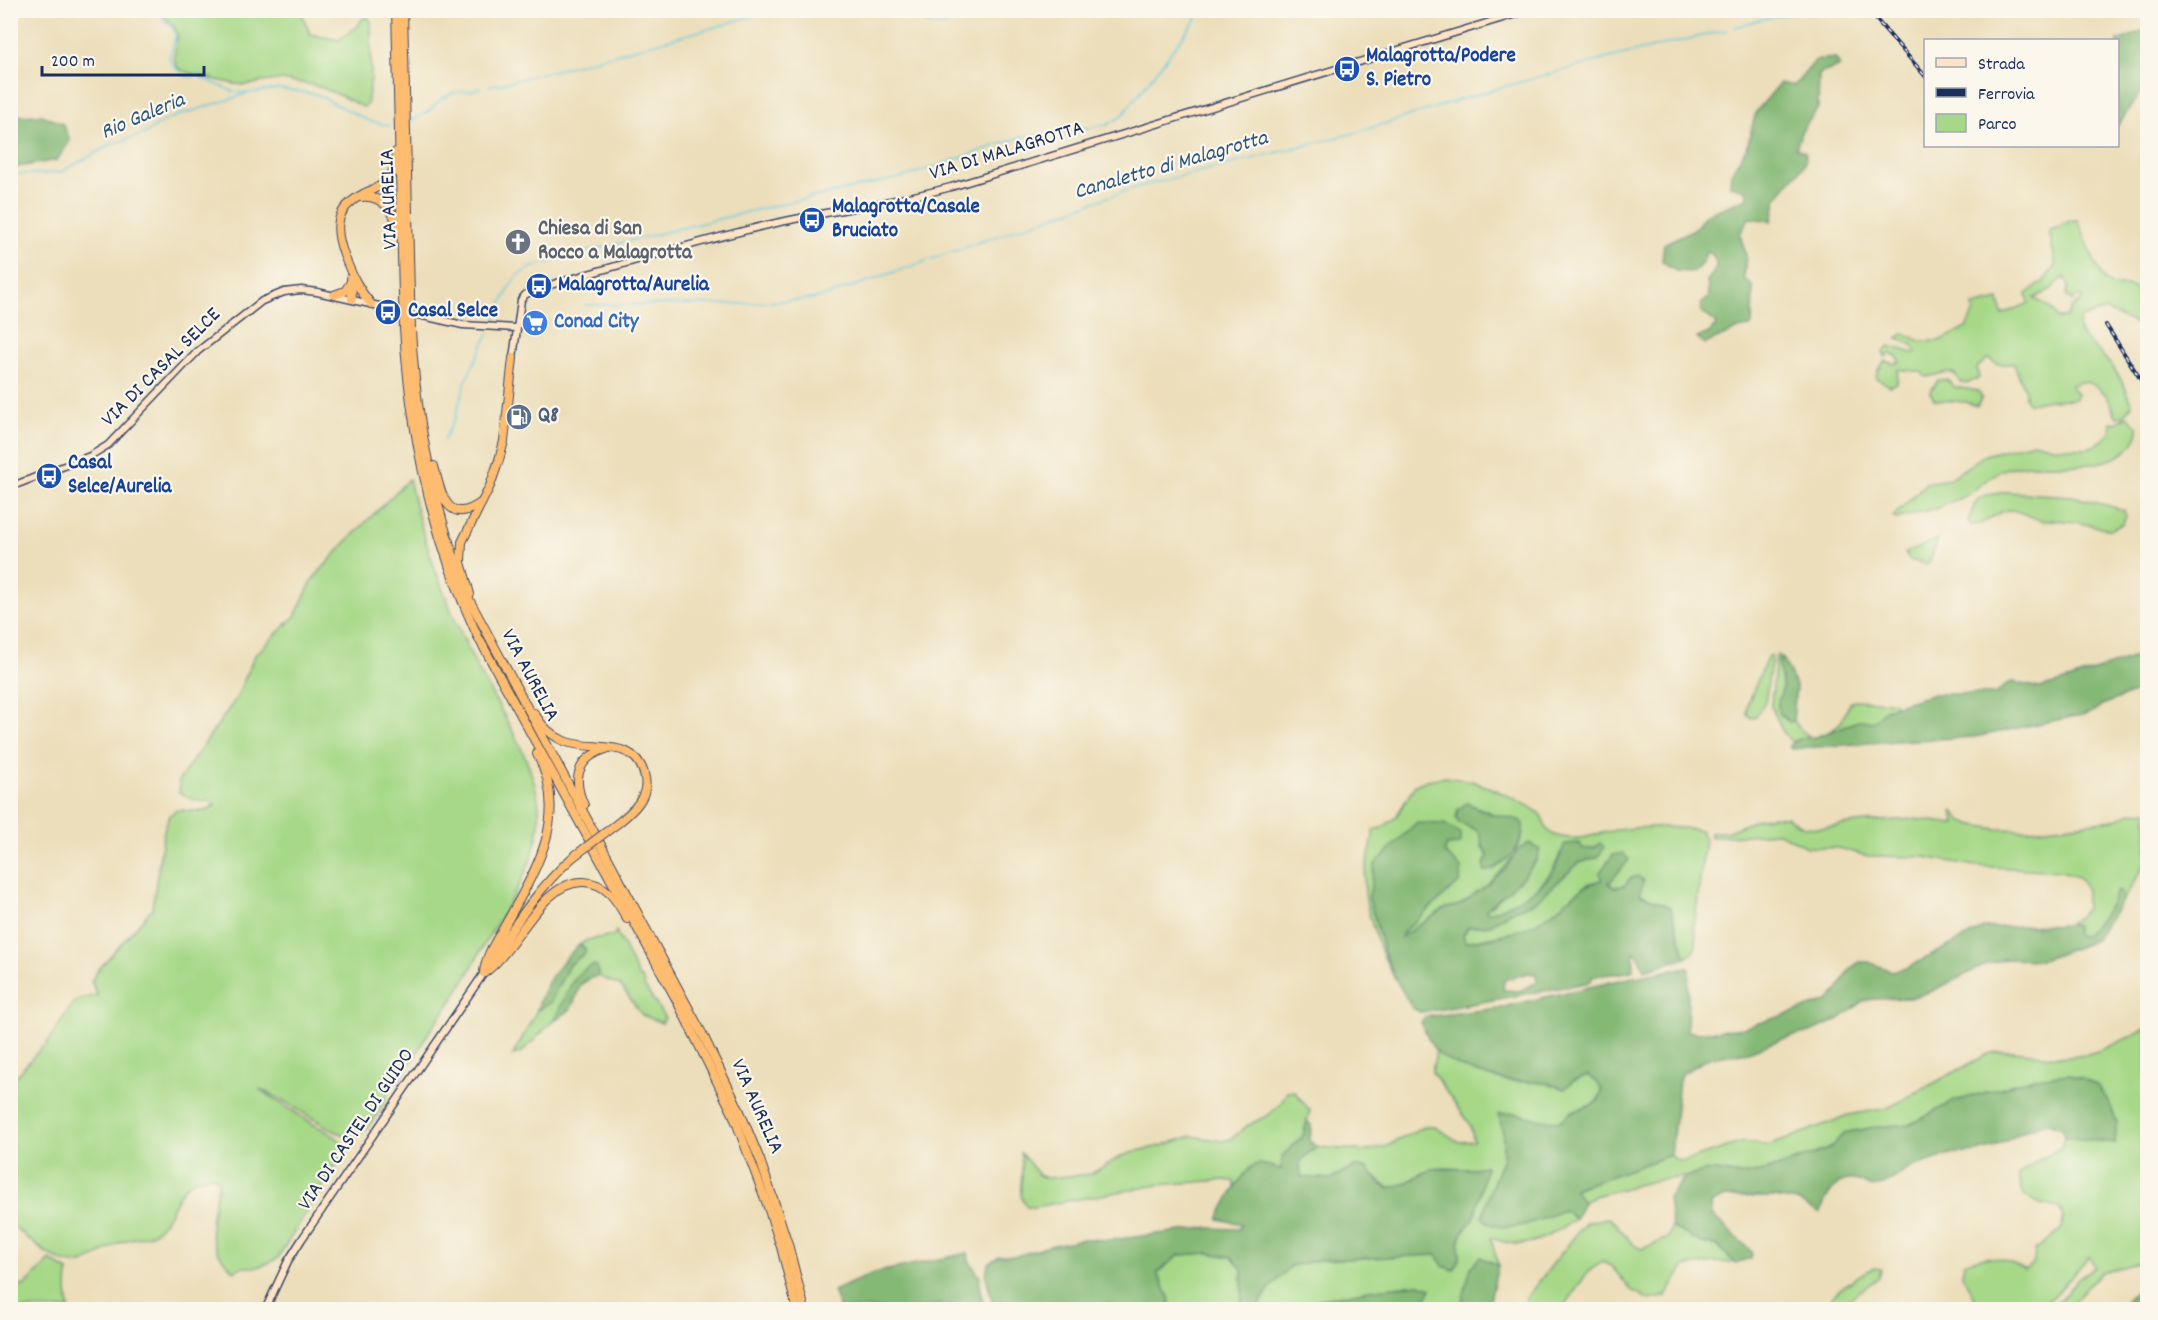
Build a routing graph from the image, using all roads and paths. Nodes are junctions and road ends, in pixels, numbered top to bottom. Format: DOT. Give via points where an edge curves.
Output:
graph roads {
  1 [pos="396,10"];
  2 [pos="403,10"];
  3 [pos="1528,10"];
  4 [pos="402,95"];
  5 [pos="399,130"];
  6 [pos="357,198"];
  7 [pos="353,280"];
  8 [pos="334,295"];
  9 [pos="407,295"];
  10 [pos="352,299"];
  11 [pos="371,304"];
  12 [pos="516,328"];
  13 [pos="408,329"];
  14 [pos="513,358"];
  15 [pos="422,430"];
  16 [pos="10,487"];
  17 [pos="483,501"];
  18 [pos="470,601"];
  19 [pos="476,615"];
  20 [pos="477,635"];
  21 [pos="616,748"];
  22 [pos="484,973"];
  23 [pos="670,974"];
  24 [pos="675,998"];
  25 [pos="265,1310"];
  26 [pos="797,1310"];
  27 [pos="805,1310"];
  1 -- 4 [label="highway, VIA AURELIA"];
  2 -- 4 [label="highway, VIA AURELIA"];
  3 -- 12 [label="main road, VIA DI MALAGROTTA" via="941,189 718,237 533,290 522,298"];
  4 -- 5 [label="highway, VIA AURELIA"];
  4 -- 9 [label="highway, VIA AURELIA"];
  5 -- 6 [label="highway" via="390,178"];
  5 -- 9 [label="highway, VIA AURELIA"];
  6 -- 7 [label="highway" via="344,209 338,226"];
  6 -- 9 [label="highway" via="377,200 394,217 399,276"];
  7 -- 8 [label="highway" via="345,291"];
  7 -- 10 [label="highway" via="357,292"];
  7 -- 11 [label="highway"];
  8 -- 10 [label="main road, VIA DI CASAL SELCE"];
  8 -- 16 [label="main road, VIA DI CASAL SELCE" via="292,291 262,300 198,351 108,445 90,456"];
  9 -- 13 [label="highway, VIA AURELIA, bridge"];
  10 -- 11 [label="main road, VIA DI CASAL SELCE"];
  11 -- 12 [label="main road, VIA DI CASAL SELCE" via="463,325"];
  12 -- 14 [label="main road, VIA DI MALAGROTTA"];
  13 -- 15 [label="highway, VIA AURELIA"];
  13 -- 20 [label="highway, VIA AURELIA" via="410,396 425,482 446,560"];
  14 -- 17 [label="highway" via="504,441"];
  15 -- 17 [label="highway" via="447,505 464,512"];
  15 -- 18 [label="highway, VIA AURELIA" via="443,524"];
  17 -- 18 [label="highway" via="460,551"];
  18 -- 19 [label="highway, VIA AURELIA"];
  19 -- 21 [label="highway" via="485,620 544,728 570,743"];
  19 -- 23 [label="highway, VIA AURELIA"];
  20 -- 22 [label="highway" via="543,766 551,803 543,850 487,958"];
  20 -- 24 [label="highway, VIA AURELIA"];
  21 -- 22 [label="highway, bridge" via="629,753 642,768 646,782 637,806 556,872"];
  21 -- 23 [label="highway" via="604,749 584,760 578,788 584,806 668,960"];
  22 -- 24 [label="highway" via="554,893 570,884 588,882 605,889 616,900 662,983"];
  22 -- 25 [label="main road, VIA DI CASTEL DI GUIDO" via="302,1239"];
  23 -- 27 [label="highway, VIA AURELIA" via="724,1077 760,1160"];
  24 -- 26 [label="highway, VIA AURELIA" via="753,1163 782,1247"];
}
